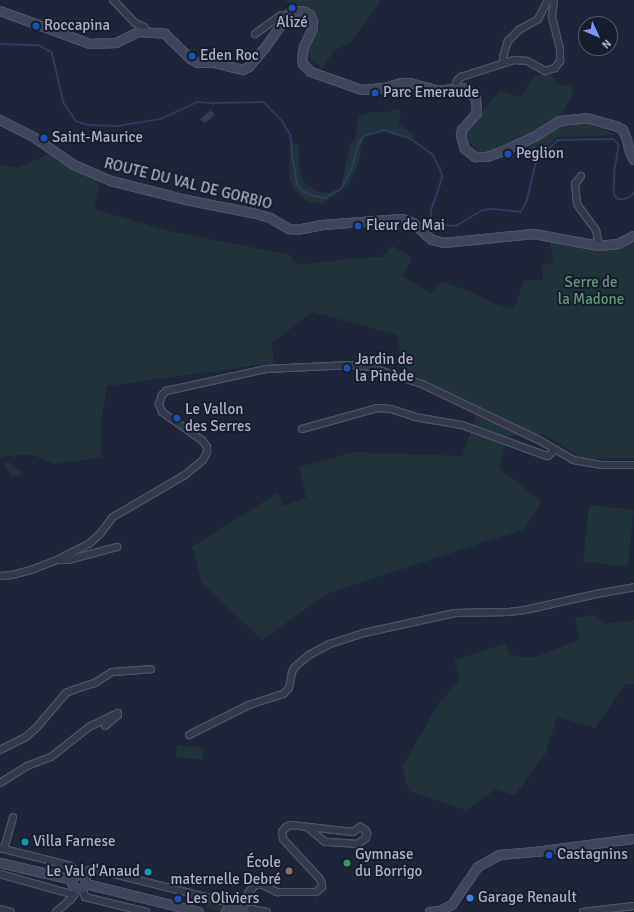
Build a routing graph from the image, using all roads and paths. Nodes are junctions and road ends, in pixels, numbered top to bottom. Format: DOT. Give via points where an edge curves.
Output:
graph roads {
  1 [pos="113,0"];
  2 [pos="548,0"];
  3 [pos="554,0"];
  4 [pos="0,11"];
  5 [pos="287,16"];
  6 [pos="146,31"];
  7 [pos="255,34"];
  8 [pos="504,63"];
  9 [pos="454,89"];
  10 [pos="0,120"];
  11 [pos="634,160"];
  12 [pos="581,176"];
  13 [pos="634,236"];
  14 [pos="599,246"];
  15 [pos="302,429"];
  16 [pos="555,450"];
  17 [pos="634,465"];
  18 [pos="117,547"];
  19 [pos="59,559"];
  20 [pos="0,576"];
  21 [pos="634,587"];
  22 [pos="152,669"];
  23 [pos="105,726"];
  24 [pos="189,735"];
  25 [pos="0,750"];
  26 [pos="0,783"];
  27 [pos="13,817"];
  28 [pos="307,827"];
  29 [pos="634,839"];
  30 [pos="2,849"];
  31 [pos="0,863"];
  32 [pos="0,874"];
  33 [pos="78,877"];
  34 [pos="80,889"];
  35 [pos="634,906"];
  36 [pos="0,909"];
  37 [pos="120,909"];
  38 [pos="238,910"];
  39 [pos="11,912"];
  40 [pos="56,912"];
  41 [pos="146,912"];
  42 [pos="200,912"];
  43 [pos="267,912"];
  44 [pos="430,912"];
  45 [pos="583,912"];
  1 -- 6 [label="street"];
  2 -- 8 [label="street" via="538,19 519,30 508,41 503,57"];
  3 -- 8 [label="street" via="552,16 560,49 558,65 553,70 545,71 527,61"];
  4 -- 6 [label="street" via="90,44 116,43"];
  5 -- 6 [label="street" via="265,48 249,67 243,70 215,63 198,63 169,36"];
  5 -- 7 [label="street" via="281,15"];
  5 -- 9 [label="street" via="293,11 304,12 310,15 313,21 302,60 311,72 362,90 402,83 439,91"];
  8 -- 9 [label="street" via="461,77"];
  9 -- 11 [label="street" via="468,89 476,99 477,114 462,130 461,136 465,149 475,157 481,159 506,150 560,121 587,118 623,130"];
  10 -- 14 [label="street, ROUTE DU VAL DE GORBIO" via="35,138 74,165 111,182 257,214 289,228 303,230 323,225 402,220 414,223 432,240 444,243 534,234"];
  12 -- 14 [label="street" via="575,184 577,204 596,230"];
  13 -- 14 [label="street, ROUTE DU VAL DE GORBIO" via="618,244"];
  15 -- 16 [label="street" via="377,408 391,409 415,417 462,426 548,456"];
  16 -- 17 [label="street" via="584,463"];
  16 -- 19 [label="street" via="422,384 370,367 352,365 266,369 232,376 166,391 162,395 160,409 203,441 206,456 185,475 113,518 90,543"];
  18 -- 19 [label="street" via="63,561"];
  19 -- 20 [label="street" via="30,570"];
  21 -- 24 [label="street" via="525,610 455,613 357,635 330,644 309,655 295,667 289,688 283,694 249,705"];
  22 -- 25 [label="street" via="112,672 96,684 66,693 26,737"];
  23 -- 26 [label="street" via="118,713 89,727 51,757 27,766"];
  27 -- 30 [label="street"];
  28 -- 28 [label="street" via="325,842 357,844 366,838 367,833 360,827 353,832"];
  28 -- 38 [label="street" via="291,825 283,829 281,835 286,844 320,879 322,884 319,890 277,892 263,885 255,885"];
  29 -- 44 [label="street" via="500,855 478,867 452,905 440,911"];
  30 -- 33 [label="street" via="71,866"];
  31 -- 33 [label="street"];
  32 -- 34 [label="street"];
  33 -- 34 [label="street" via="73,885"];
  33 -- 34 [label="street" via="85,878"];
  33 -- 38 [label="street" via="89,870 99,871 219,900"];
  34 -- 37 [label="street" via="85,897"];
  34 -- 40 [label="street"];
  34 -- 42 [label="street"];
  35 -- 45 [label="street"];
  36 -- 39 [label="street"];
  37 -- 41 [label="street"];
  38 -- 43 [label="street"];
}
